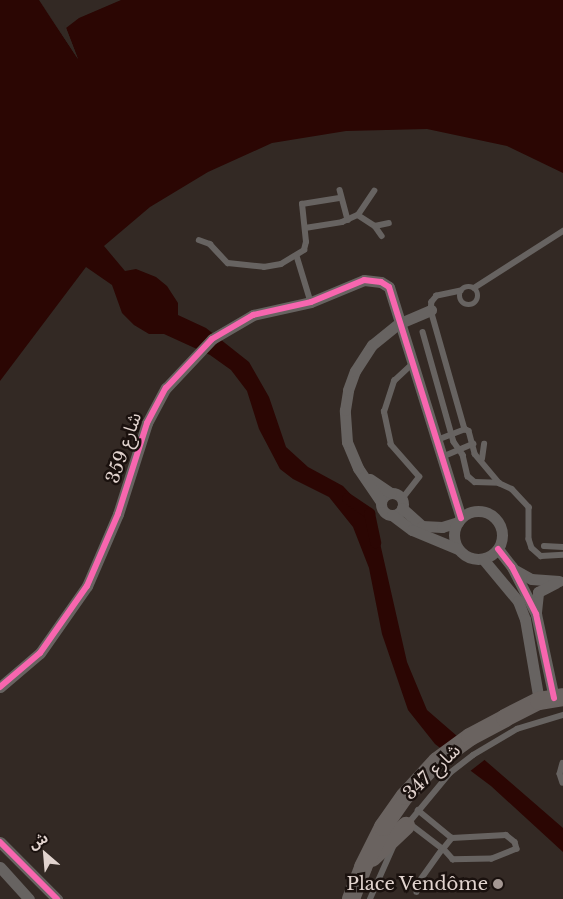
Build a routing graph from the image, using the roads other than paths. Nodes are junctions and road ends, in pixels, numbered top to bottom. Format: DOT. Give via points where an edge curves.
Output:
graph roads {
  1 [pos="340,190"];
  2 [pos="374,191"];
  3 [pos="341,198"];
  4 [pos="358,216"];
  5 [pos="348,220"];
  6 [pos="389,223"];
  7 [pos="375,226"];
  8 [pos="305,228"];
  9 [pos="563,231"];
  10 [pos="382,236"];
  11 [pos="198,240"];
  12 [pos="297,256"];
  13 [pos="474,288"];
  14 [pos="461,291"];
  15 [pos="311,302"];
  16 [pos="431,313"];
  17 [pos="423,332"];
  18 [pos="413,363"];
  19 [pos="466,429"];
  20 [pos="454,433"];
  21 [pos="437,440"];
  22 [pos="473,444"];
  23 [pos="484,444"];
  24 [pos="459,449"];
  25 [pos="442,456"];
  26 [pos="482,459"];
  27 [pos="499,483"];
  28 [pos="391,493"];
  29 [pos="381,502"];
  30 [pos="402,504"];
  31 [pos="392,515"];
  32 [pos="459,520"];
  33 [pos="544,546"];
  34 [pos="563,547"];
  35 [pos="458,549"];
  36 [pos="498,549"];
  37 [pos="563,555"];
  38 [pos="483,558"];
  39 [pos="512,567"];
  40 [pos="561,581"];
  41 [pos="536,614"];
  42 [pos="0,687"];
  43 [pos="556,699"];
  44 [pos="563,715"];
  45 [pos="482,739"];
  46 [pos="563,763"];
  47 [pos="563,783"];
  48 [pos="418,810"];
  49 [pos="407,825"];
  50 [pos="452,838"];
  51 [pos="0,842"];
  52 [pos="443,849"];
  53 [pos="0,867"];
  54 [pos="363,867"];
  55 [pos="417,892"];
  56 [pos="29,899"];
  57 [pos="57,899"];
  58 [pos="351,899"];
  59 [pos="370,899"];
  1 -- 3 [label="lane"];
  2 -- 4 [label="lane"];
  3 -- 5 [label="lane"];
  3 -- 8 [label="lane" via="302,204"];
  4 -- 5 [label="lane"];
  4 -- 7 [label="lane"];
  5 -- 8 [label="lane"];
  6 -- 7 [label="lane"];
  7 -- 10 [label="lane"];
  8 -- 12 [label="lane" via="306,242"];
  9 -- 13 [label="lane"];
  11 -- 12 [label="lane" via="210,244 228,263 244,266 272,266"];
  12 -- 15 [label="lane"];
  13 -- 14 [label="lane" via="467,287"];
  13 -- 14 [label="lane" via="478,298 470,305 461,301"];
  14 -- 16 [label="lane" via="437,296 432,302"];
  15 -- 18 [label="street, شارع 359" via="372,280 381,282 392,294"];
  15 -- 42 [label="street, شارع 359" via="273,309 233,325 212,339 185,367 155,405 118,514 87,586 40,653"];
  16 -- 19 [label="lane"];
  16 -- 28 [label="street, bridge" via="376,349 353,393 351,429 356,451 370,478"];
  16 -- 29 [label="street, bridge" via="398,324 372,346 355,371 348,390 345,410 347,442 358,468"];
  17 -- 20 [label="lane"];
  18 -- 21 [label="street"];
  18 -- 30 [label="lane" via="394,381 384,412 391,445 419,478"];
  19 -- 20 [label="lane"];
  19 -- 22 [label="lane"];
  20 -- 21 [label="lane"];
  20 -- 24 [label="lane"];
  21 -- 25 [label="street"];
  22 -- 24 [label="lane"];
  22 -- 26 [label="lane" via="474,451"];
  23 -- 26 [label="lane"];
  24 -- 25 [label="lane"];
  24 -- 27 [label="lane" via="472,480"];
  25 -- 32 [label="street"];
  26 -- 27 [label="lane"];
  27 -- 37 [label="lane" via="512,489 529,507 532,548 541,556"];
  28 -- 29 [label="street"];
  28 -- 30 [label="street"];
  29 -- 31 [label="street" via="383,510"];
  30 -- 31 [label="street"];
  30 -- 32 [label="street" via="422,526 442,527"];
  31 -- 35 [label="street" via="412,530"];
  32 -- 35 [label="street" via="454,538"];
  32 -- 36 [label="street" via="480,511 494,516 502,530"];
  33 -- 34 [label="lane"];
  35 -- 38 [label="street" via="472,558"];
  36 -- 38 [label="street"];
  36 -- 39 [label="street"];
  38 -- 43 [label="street" via="518,601"];
  39 -- 40 [label="street" via="531,579"];
  39 -- 41 [label="street"];
  40 -- 41 [label="street" via="538,592"];
  41 -- 43 [label="street"];
  43 -- 45 [label="main road, شارع 347"];
  44 -- 45 [label="lane, شارع 347"];
  45 -- 48 [label="lane, شارع 347"];
  45 -- 54 [label="main road, شارع 347" via="437,761 405,796 383,827"];
  46 -- 47 [label="lane" via="560,774"];
  48 -- 49 [label="lane, شارع 347"];
  48 -- 50 [label="lane"];
  49 -- 52 [label="lane"];
  49 -- 54 [label="main road"];
  49 -- 59 [label="lane, شارع 347" via="385,861"];
  50 -- 52 [label="lane"];
  50 -- 52 [label="lane" via="506,836 515,842 517,850 477,862 453,860"];
  51 -- 57 [label="street"];
  52 -- 55 [label="lane" via="418,884"];
  53 -- 56 [label="street"];
  54 -- 58 [label="main road, شارع 347"];
}
